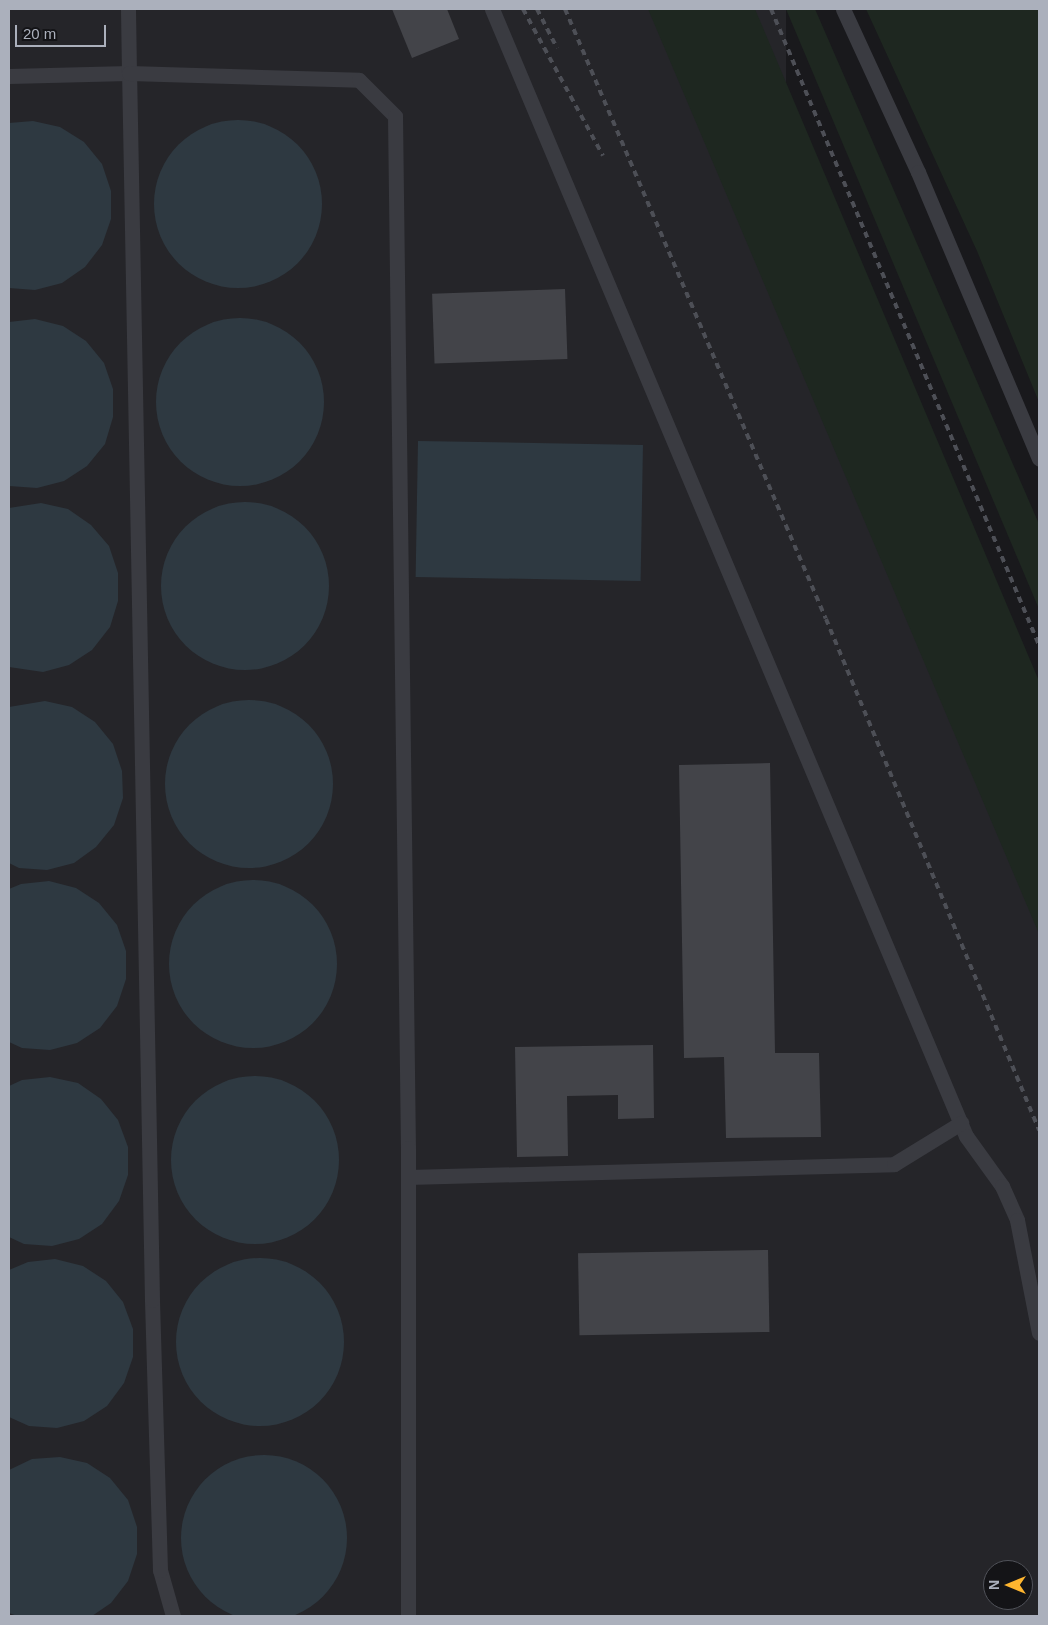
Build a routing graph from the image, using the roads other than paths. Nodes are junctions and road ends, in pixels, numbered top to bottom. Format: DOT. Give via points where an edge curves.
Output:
graph roads {
  1 [pos="128,9"];
  2 [pos="492,9"];
  3 [pos="843,9"];
  4 [pos="130,73"];
  5 [pos="9,76"];
  6 [pos="1039,459"];
  7 [pos="961,1123"];
  8 [pos="408,1177"];
  9 [pos="1039,1333"];
  10 [pos="173,1616"];
  11 [pos="408,1616"];
  1 -- 4 [label="lane"];
  2 -- 7 [label="lane"];
  3 -- 6 [label="lane" via="918,172"];
  4 -- 5 [label="lane"];
  4 -- 8 [label="lane" via="359,80 395,116"];
  4 -- 10 [label="lane" via="152,1310 160,1570"];
  7 -- 8 [label="lane" via="894,1164"];
  7 -- 9 [label="lane" via="966,1136 1002,1186 1017,1220"];
  8 -- 11 [label="lane"];
}
